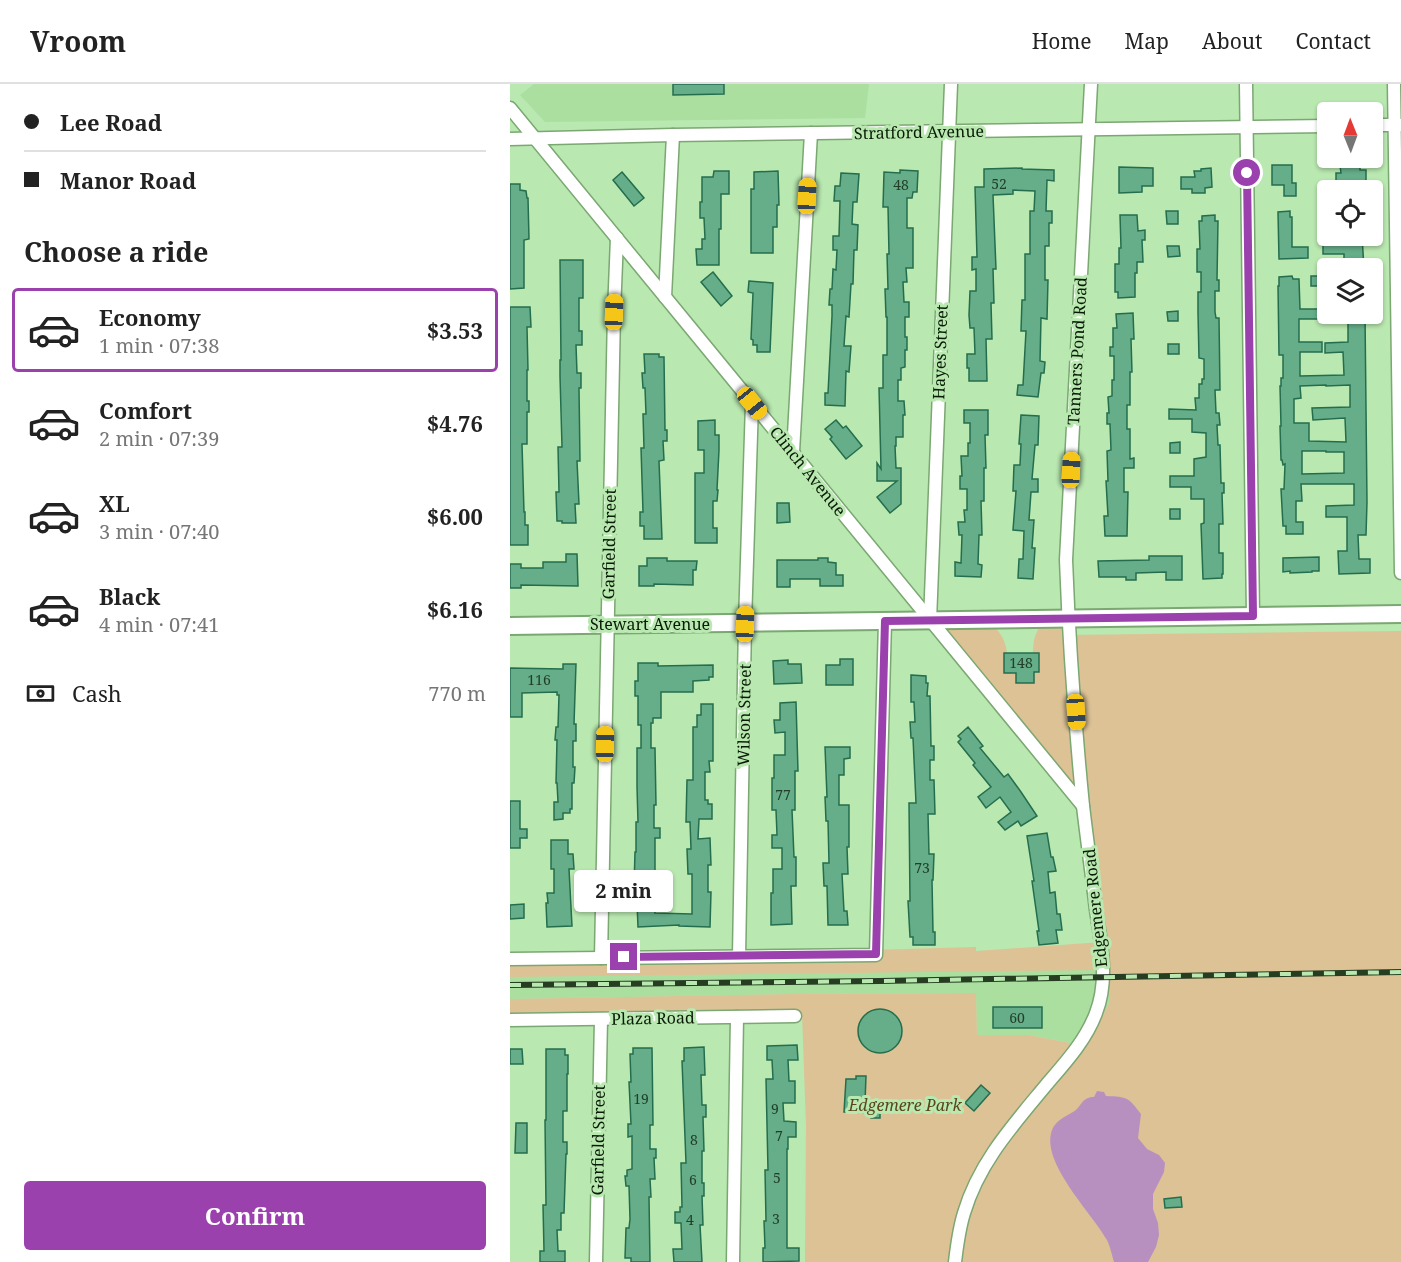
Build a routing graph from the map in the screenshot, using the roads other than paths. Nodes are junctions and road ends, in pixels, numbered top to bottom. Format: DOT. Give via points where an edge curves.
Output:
graph roads {
  1 [pos="951,84"];
  2 [pos="1091,84"];
  3 [pos="1246,84"];
  4 [pos="1394,84"];
  5 [pos="510,108"];
  6 [pos="1398,125"];
  7 [pos="1317,126"];
  8 [pos="1247,127"];
  9 [pos="1088,129"];
  10 [pos="949,131"];
  11 [pos="811,133"];
  12 [pos="673,135"];
  13 [pos="535,137"];
  14 [pos="510,139"];
  15 [pos="617,238"];
  16 [pos="665,297"];
  17 [pos="752,403"];
  18 [pos="793,452"];
  19 [pos="1401,573"];
  20 [pos="1401,614"];
  21 [pos="1253,616"];
  22 [pos="1068,619"];
  23 [pos="885,621"];
  24 [pos="930,621"];
  25 [pos="608,624"];
  26 [pos="745,624"];
  27 [pos="510,626"];
  28 [pos="1083,806"];
  29 [pos="739,956"];
  30 [pos="601,958"];
  31 [pos="510,959"];
  32 [pos="795,1016"];
  33 [pos="737,1017"];
  34 [pos="601,1019"];
  35 [pos="510,1020"];
  36 [pos="596,1262"];
  37 [pos="733,1262"];
  38 [pos="955,1262"];
  1 -- 10 [label="street, Hayes Street"];
  2 -- 9 [label="street, Tanners Pond Road"];
  3 -- 8 [label="street"];
  4 -- 6 [label="street"];
  5 -- 13 [label="street, Clinch Avenue"];
  6 -- 19 [label="street"];
  7 -- 8 [label="street, Stratford Avenue"];
  8 -- 9 [label="street, Stratford Avenue"];
  8 -- 21 [label="street"];
  9 -- 10 [label="street, Stratford Avenue"];
  9 -- 22 [label="street, Tanners Pond Road" via="1066,560"];
  10 -- 11 [label="street, Stratford Avenue"];
  10 -- 24 [label="street, Hayes Street"];
  11 -- 12 [label="street, Stratford Avenue"];
  11 -- 18 [label="street"];
  12 -- 13 [label="street, Stratford Avenue"];
  12 -- 16 [label="street"];
  13 -- 14 [label="street, Stratford Avenue"];
  13 -- 15 [label="street, Clinch Avenue"];
  15 -- 16 [label="street, Clinch Avenue"];
  15 -- 25 [label="street, Garfield Street"];
  16 -- 17 [label="street, Clinch Avenue"];
  17 -- 18 [label="street, Clinch Avenue"];
  17 -- 26 [label="street, Wilson Street"];
  18 -- 24 [label="street, Clinch Avenue"];
  20 -- 21 [label="main road, Stewart Avenue"];
  21 -- 22 [label="main road, Stewart Avenue"];
  22 -- 24 [label="main road, Stewart Avenue"];
  22 -- 28 [label="street, Edgemere Road"];
  23 -- 24 [label="main road, Stewart Avenue"];
  23 -- 26 [label="main road, Stewart Avenue"];
  23 -- 29 [label="street" via="876,954"];
  24 -- 28 [label="street, Clinch Avenue"];
  25 -- 26 [label="main road, Stewart Avenue"];
  25 -- 27 [label="main road, Stewart Avenue"];
  25 -- 30 [label="street, Garfield Street"];
  26 -- 29 [label="street, Wilson Street"];
  28 -- 38 [label="street, Edgemere Road" via="1102,963 1103,980 1096,1013 1071,1055 986,1162 963,1213"];
  29 -- 30 [label="street"];
  30 -- 31 [label="street"];
  32 -- 33 [label="street, Plaza Road"];
  33 -- 34 [label="street, Plaza Road"];
  33 -- 37 [label="street"];
  34 -- 35 [label="street, Plaza Road"];
  34 -- 36 [label="street, Garfield Street"];
}
